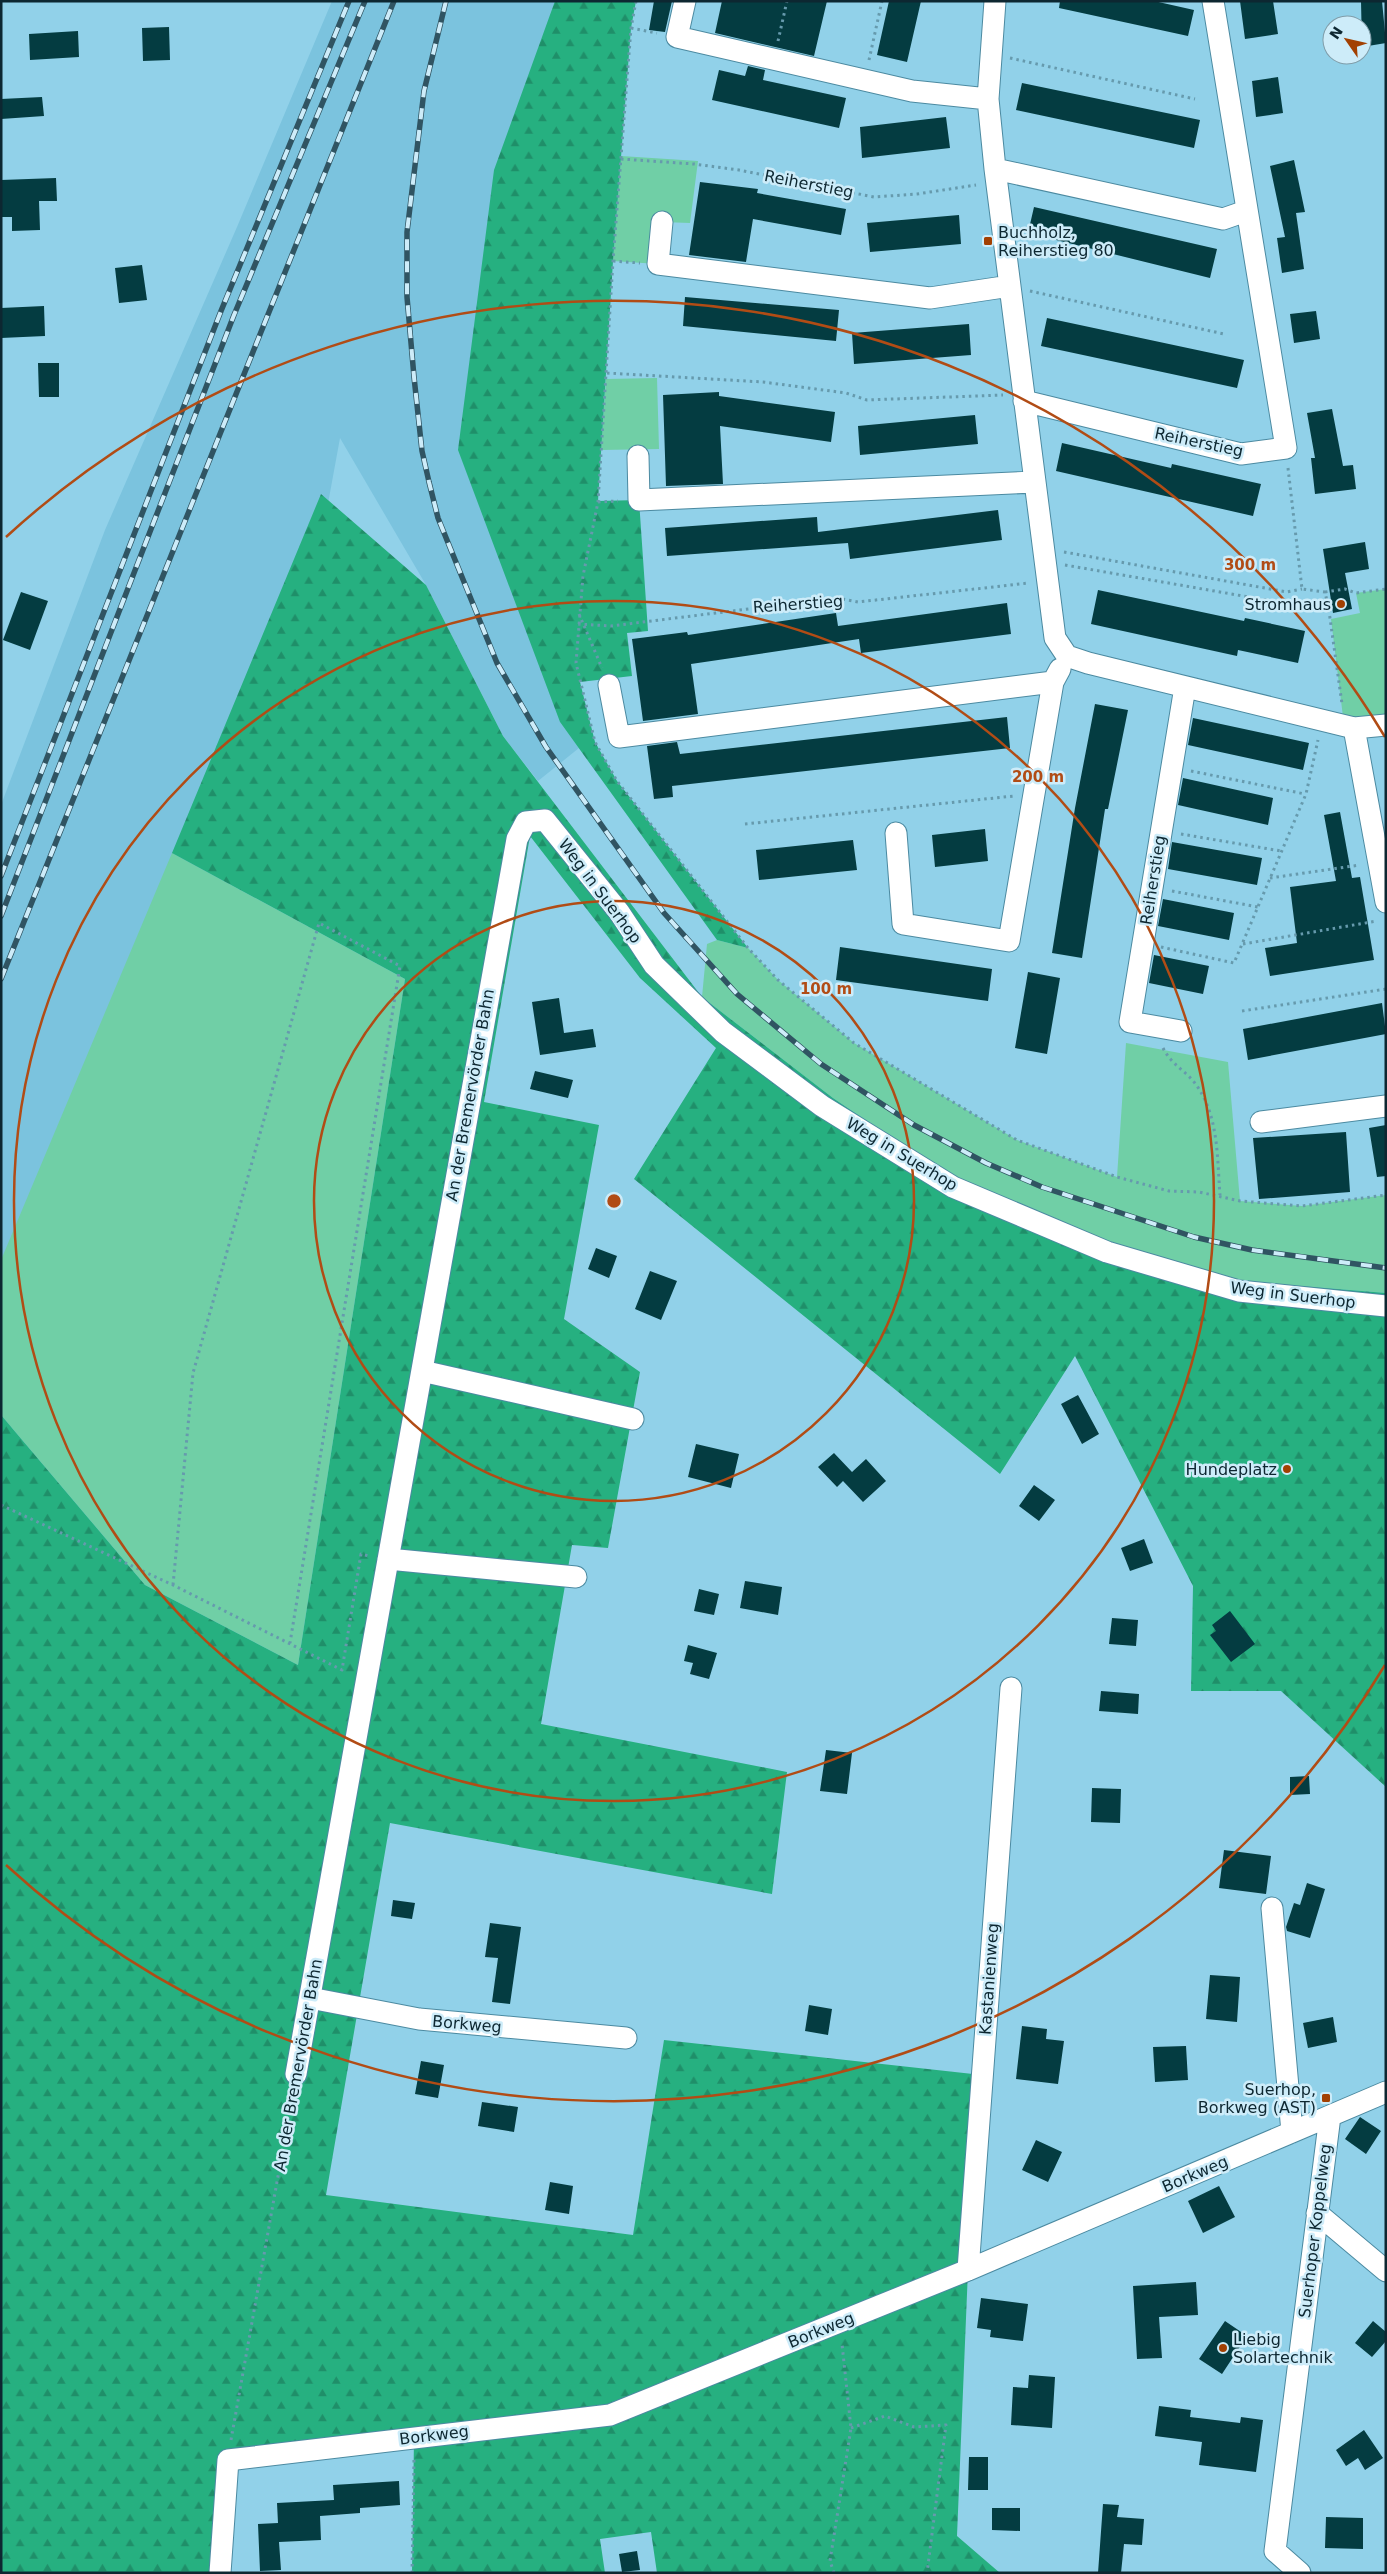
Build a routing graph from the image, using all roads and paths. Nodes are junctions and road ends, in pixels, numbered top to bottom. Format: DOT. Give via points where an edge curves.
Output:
graph roads {
  1 [pos="636,1"];
  2 [pos="685,1"];
  3 [pos="787,1"];
  4 [pos="882,1"];
  5 [pos="995,1"];
  6 [pos="1212,1"];
  7 [pos="631,28"];
  8 [pos="678,37"];
  9 [pos="992,54"];
  10 [pos="774,59"];
  11 [pos="865,80"];
  12 [pos="988,99"];
  13 [pos="1195,99"];
  14 [pos="621,159"];
  15 [pos="996,175"];
  16 [pos="1246,211"];
  17 [pos="662,222"];
  18 [pos="613,261"];
  19 [pos="658,264"];
  20 [pos="1010,286"];
  21 [pos="1224,334"];
  22 [pos="606,373"];
  23 [pos="1024,397"];
  24 [pos="1286,448"];
  25 [pos="638,456"];
  26 [pos="1035,482"];
  27 [pos="1045,564"];
  28 [pos="1386,589"];
  29 [pos="1302,590"];
  30 [pos="1325,592"];
  31 [pos="1329,612"];
  32 [pos="579,613"];
  33 [pos="583,623"];
  34 [pos="578,624"];
  35 [pos="1067,656"];
  36 [pos="1053,682"];
  37 [pos="610,684"];
  38 [pos="1185,686"];
  39 [pos="1323,720"];
  40 [pos="1386,725"];
  41 [pos="1349,726"];
  42 [pos="1171,767"];
  43 [pos="1034,794"];
  44 [pos="1306,794"];
  45 [pos="526,822"];
  46 [pos="745,824"];
  47 [pos="1161,831"];
  48 [pos="896,833"];
  49 [pos="1282,851"];
  50 [pos="1380,862"];
  51 [pos="1270,878"];
  52 [pos="1152,887"];
  53 [pos="1386,902"];
  54 [pos="1258,907"];
  55 [pos="1386,919"];
  56 [pos="1143,943"];
  57 [pos="1242,944"];
  58 [pos="1386,989"];
  59 [pos="1242,1011"];
  60 [pos="1151,1026"];
  61 [pos="1181,1031"];
  62 [pos="1386,1106"];
  63 [pos="1261,1122"];
  64 [pos="1220,1195"];
  65 [pos="1386,1196"];
  66 [pos="1386,1306"];
  67 [pos="422,1371"];
  68 [pos="633,1419"];
  69 [pos="1,1504"];
  70 [pos="388,1559"];
  71 [pos="576,1577"];
  72 [pos="173,1585"];
  73 [pos="290,1643"];
  74 [pos="1011,1688"];
  75 [pos="1272,1908"];
  76 [pos="310,1998"];
  77 [pos="626,2038"];
  78 [pos="296,2074"];
  79 [pos="1386,2092"];
  80 [pos="1330,2116"];
  81 [pos="1292,2132"];
  82 [pos="1317,2213"];
  83 [pos="968,2270"];
  84 [pos="1386,2272"];
  85 [pos="840,2322"];
  86 [pos="851,2428"];
  87 [pos="414,2438"];
  88 [pos="228,2460"];
  89 [pos="220,2573"];
  90 [pos="412,2573"];
  91 [pos="834,2573"];
  92 [pos="927,2573"];
  93 [pos="1300,2573"];
  1 -- 7 [label="path"];
  2 -- 8 [label="street"];
  3 -- 10 [label="path"];
  4 -- 11 [label="path"];
  5 -- 9 [label="street"];
  6 -- 16 [label="street"];
  7 -- 8 [label="path"];
  7 -- 14 [label="path"];
  8 -- 10 [label="street"];
  9 -- 12 [label="street"];
  9 -- 13 [label="path"];
  10 -- 11 [label="street"];
  11 -- 12 [label="street" via="912,91"];
  12 -- 15 [label="street"];
  14 -- 15 [label="path, Reiherstieg" via="739,170 874,197 917,194"];
  14 -- 18 [label="path"];
  15 -- 16 [label="street" via="1222,219"];
  15 -- 20 [label="street"];
  16 -- 24 [label="street"];
  17 -- 19 [label="street"];
  18 -- 19 [label="path"];
  18 -- 22 [label="path"];
  19 -- 20 [label="street" via="930,298"];
  20 -- 21 [label="path"];
  20 -- 23 [label="street"];
  22 -- 23 [label="path" via="762,382 846,393 866,400"];
  22 -- 32 [label="path" via="598,502"];
  23 -- 24 [label="street, Reiherstieg" via="1241,454"];
  23 -- 26 [label="street"];
  24 -- 29 [label="path"];
  25 -- 26 [label="street" via="639,500"];
  26 -- 27 [label="street"];
  27 -- 29 [label="path" via="1287,592"];
  27 -- 31 [label="path"];
  27 -- 33 [label="path, Reiherstieg" via="966,588 858,602 837,598 611,626"];
  27 -- 35 [label="street" via="1055,638"];
  28 -- 30 [label="path" via="1356,593 1345,589"];
  29 -- 30 [label="path"];
  30 -- 31 [label="path"];
  31 -- 41 [label="path"];
  32 -- 33 [label="path"];
  32 -- 34 [label="path"];
  33 -- 34 [label="path, Reiherstieg"];
  33 -- 37 [label="path"];
  34 -- 64 [label="path" via="576,663 599,750 617,781 748,948 778,980 854,1043 1018,1140 1117,1177 1169,1191"];
  35 -- 36 [label="street"];
  35 -- 38 [label="street"];
  36 -- 37 [label="street" via="619,737"];
  36 -- 43 [label="street"];
  38 -- 39 [label="street"];
  38 -- 42 [label="street, Reiherstieg"];
  39 -- 41 [label="street"];
  39 -- 44 [label="path"];
  40 -- 41 [label="street"];
  41 -- 50 [label="street"];
  42 -- 44 [label="path"];
  42 -- 47 [label="street, Reiherstieg"];
  43 -- 46 [label="path"];
  43 -- 48 [label="street" via="1009,942 903,924"];
  44 -- 49 [label="path"];
  45 -- 66 [label="street, Weg in Suerhop" via="545,820 619,912 654,965 723,1032 822,1106 953,1187 1107,1252 1240,1291"];
  45 -- 67 [label="street, An der Bremervörder Bahn" via="517,839"];
  47 -- 49 [label="path"];
  47 -- 52 [label="street, Reiherstieg"];
  49 -- 51 [label="path"];
  50 -- 51 [label="path"];
  50 -- 53 [label="street"];
  51 -- 54 [label="path"];
  52 -- 54 [label="path"];
  52 -- 56 [label="street, Reiherstieg"];
  54 -- 57 [label="path"];
  55 -- 57 [label="path"];
  56 -- 57 [label="path" via="1234,963"];
  56 -- 60 [label="street, Reiherstieg" via="1130,1022"];
  58 -- 59 [label="path"];
  60 -- 61 [label="street, Reiherstieg"];
  60 -- 64 [label="path" via="1170,1061 1196,1085 1214,1122"];
  62 -- 63 [label="street"];
  64 -- 65 [label="path" via="1240,1201 1302,1206"];
  67 -- 68 [label="street"];
  67 -- 70 [label="street, An der Bremervörder Bahn"];
  69 -- 72 [label="path"];
  70 -- 71 [label="street"];
  70 -- 73 [label="path" via="361,1554 342,1670"];
  70 -- 76 [label="street, An der Bremervörder Bahn"];
  72 -- 73 [label="path"];
  72 -- 73 [label="path" via="194,1373 320,923 400,966"];
  74 -- 83 [label="street, Kastanienweg"];
  75 -- 81 [label="street"];
  76 -- 77 [label="street, Borkweg" via="419,2020"];
  76 -- 78 [label="street, An der Bremervörder Bahn"];
  78 -- 88 [label="path, An der Bremervörder Bahn"];
  79 -- 80 [label="street, Borkweg"];
  80 -- 81 [label="street, Borkweg"];
  80 -- 82 [label="street, Suerhoper Koppelweg"];
  81 -- 83 [label="street, Borkweg"];
  82 -- 84 [label="street"];
  82 -- 93 [label="street, Suerhoper Koppelweg" via="1275,2551"];
  83 -- 85 [label="street, Borkweg"];
  85 -- 86 [label="path"];
  85 -- 87 [label="street, Borkweg" via="610,2415"];
  86 -- 91 [label="path" via="830,2561"];
  86 -- 92 [label="path" via="885,2416 914,2427 946,2425"];
  87 -- 88 [label="street, Borkweg"];
  87 -- 90 [label="path"];
  88 -- 89 [label="street"];
}
